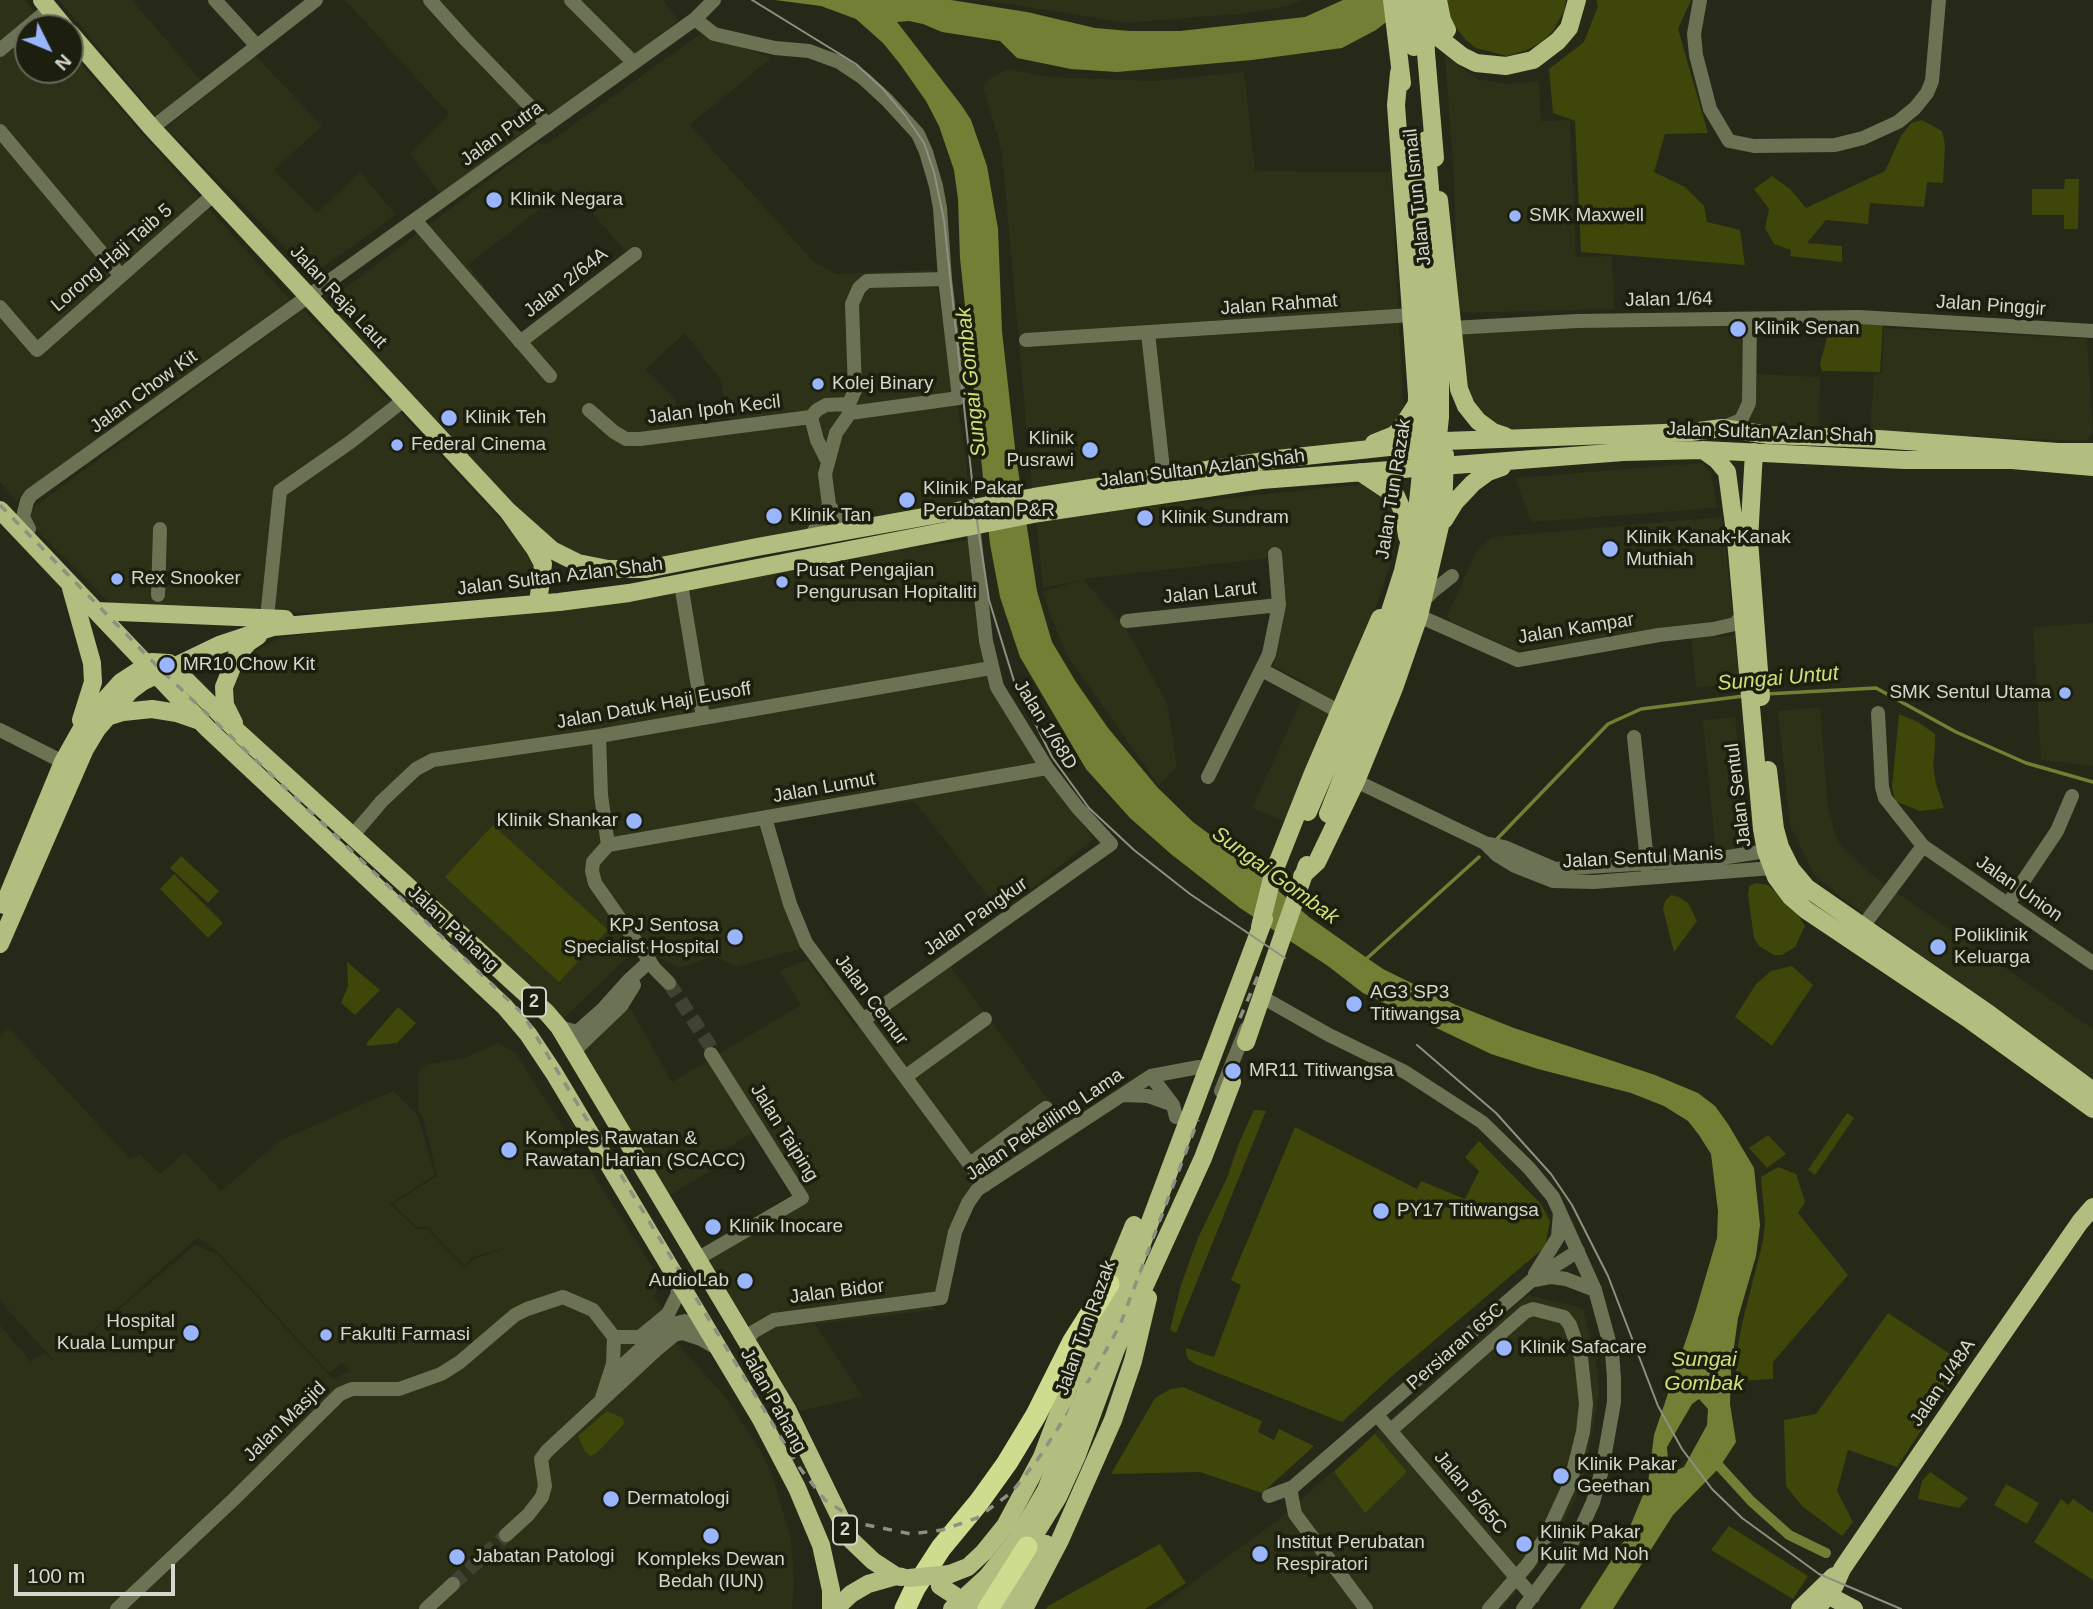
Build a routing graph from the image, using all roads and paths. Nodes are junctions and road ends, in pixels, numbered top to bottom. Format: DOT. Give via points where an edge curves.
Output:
graph roads {
  1 [pos="215,0"];
  2 [pos="316,0"];
  3 [pos="430,0"];
  4 [pos="571,0"];
  5 [pos="1392,0"];
  6 [pos="1410,0"];
  7 [pos="1577,0"];
  8 [pos="1700,0"];
  9 [pos="1939,0"];
  10 [pos="1432,1"];
  11 [pos="711,3"];
  12 [pos="45,4"];
  13 [pos="695,19"];
  14 [pos="257,46"];
  15 [pos="84,49"];
  16 [pos="0,50"];
  17 [pos="1426,53"];
  18 [pos="634,63"];
  19 [pos="1399,73"];
  20 [pos="548,125"];
  21 [pos="152,128"];
  22 [pos="0,131"];
  23 [pos="1421,140"];
  24 [pos="214,195"];
  25 [pos="415,220"];
  26 [pos="635,254"];
  27 [pos="121,276"];
  28 [pos="945,279"];
  29 [pos="308,297"];
  30 [pos="0,307"];
  31 [pos="1412,315"];
  32 [pos="1886,317"];
  33 [pos="1751,319"];
  34 [pos="1452,328"];
  35 [pos="2093,331"];
  36 [pos="1148,333"];
  37 [pos="1026,340"];
  38 [pos="520,342"];
  39 [pos="551,376"];
  40 [pos="1459,389"];
  41 [pos="1417,399"];
  42 [pos="404,400"];
  43 [pos="1749,403"];
  44 [pos="850,408"];
  45 [pos="589,410"];
  46 [pos="811,417"];
  47 [pos="1722,428"];
  48 [pos="1691,432"];
  49 [pos="1769,435"];
  50 [pos="1512,438"];
  51 [pos="1445,441"];
  52 [pos="2093,443"];
  53 [pos="1416,446"];
  54 [pos="1354,450"];
  55 [pos="1703,450"];
  56 [pos="1754,452"];
  57 [pos="2093,452"];
  58 [pos="2071,453"];
  59 [pos="827,460"];
  60 [pos="1521,460"];
  61 [pos="1444,467"];
  62 [pos="2093,467"];
  63 [pos="1415,468"];
  64 [pos="1360,472"];
  65 [pos="1164,478"];
  66 [pos="829,505"];
  67 [pos="1036,505"];
  68 [pos="0,509"];
  69 [pos="507,510"];
  70 [pos="981,519"];
  71 [pos="29,529"];
  72 [pos="160,529"];
  73 [pos="854,530"];
  74 [pos="1438,533"];
  75 [pos="1407,536"];
  76 [pos="810,538"];
  77 [pos="1275,554"];
  78 [pos="1452,576"];
  79 [pos="70,584"];
  80 [pos="681,584"];
  81 [pos="158,595"];
  82 [pos="538,603"];
  83 [pos="1279,605"];
  84 [pos="91,606"];
  85 [pos="1421,609"];
  86 [pos="1742,615"];
  87 [pos="1127,621"];
  88 [pos="270,623"];
  89 [pos="991,668"];
  90 [pos="158,669"];
  91 [pos="1262,670"];
  92 [pos="1754,684"];
  93 [pos="1756,710"];
  94 [pos="1340,712"];
  95 [pos="1878,713"];
  96 [pos="107,717"];
  97 [pos="704,717"];
  98 [pos="201,721"];
  99 [pos="0,730"];
  100 [pos="237,731"];
  101 [pos="599,736"];
  102 [pos="1634,737"];
  103 [pos="63,762"];
  104 [pos="1046,768"];
  105 [pos="1208,778"];
  106 [pos="1356,781"];
  107 [pos="2072,796"];
  108 [pos="765,818"];
  109 [pos="353,835"];
  110 [pos="1111,844"];
  111 [pos="608,845"];
  112 [pos="1923,846"];
  113 [pos="1769,859"];
  114 [pos="1648,871"];
  115 [pos="1277,875"];
  116 [pos="1300,883"];
  117 [pos="2008,904"];
  118 [pos="0,915"];
  119 [pos="1863,926"];
  120 [pos="0,944"];
  121 [pos="650,961"];
  122 [pos="2093,963"];
  123 [pos="638,974"];
  124 [pos="666,982"];
  125 [pos="1262,997"];
  126 [pos="985,1019"];
  127 [pos="863,1020"];
  128 [pos="559,1027"];
  129 [pos="1246,1035"];
  130 [pos="1219,1038"];
  131 [pos="574,1051"];
  132 [pos="713,1054"];
  133 [pos="1199,1067"];
  134 [pos="1151,1076"];
  135 [pos="905,1077"];
  136 [pos="1232,1082"];
  137 [pos="2093,1091"];
  138 [pos="1122,1096"];
  139 [pos="1046,1108"];
  140 [pos="2093,1109"];
  141 [pos="1175,1111"];
  142 [pos="1213,1112"];
  143 [pos="970,1164"];
  144 [pos="985,1185"];
  145 [pos="2093,1191"];
  146 [pos="2093,1207"];
  147 [pos="1560,1212"];
  148 [pos="2080,1222"];
  149 [pos="1160,1250"];
  150 [pos="1578,1251"];
  151 [pos="697,1259"];
  152 [pos="1531,1281"];
  153 [pos="679,1283"];
  154 [pos="1110,1284"];
  155 [pos="1595,1290"];
  156 [pos="941,1298"];
  157 [pos="705,1326"];
  158 [pos="614,1337"];
  159 [pos="746,1342"];
  160 [pos="721,1351"];
  161 [pos="608,1379"];
  162 [pos="1092,1393"];
  163 [pos="601,1401"];
  164 [pos="1377,1415"];
  165 [pos="1391,1430"];
  166 [pos="1082,1488"];
  167 [pos="1290,1488"];
  168 [pos="1269,1496"];
  169 [pos="506,1535"];
  170 [pos="1027,1547"];
  171 [pos="985,1552"];
  172 [pos="1027,1576"];
  173 [pos="903,1577"];
  174 [pos="1516,1578"];
  175 [pos="945,1580"];
  176 [pos="453,1584"];
  177 [pos="1533,1597"];
  178 [pos="1815,1603"];
  179 [pos="117,1609"];
  180 [pos="426,1609"];
  181 [pos="833,1609"];
  182 [pos="905,1609"];
  183 [pos="952,1609"];
  184 [pos="970,1609"];
  185 [pos="988,1609"];
  186 [pos="1009,1609"];
  187 [pos="1024,1609"];
  188 [pos="1366,1609"];
  189 [pos="1489,1609"];
  190 [pos="1523,1609"];
  191 [pos="1854,1609"];
  1 -- 14 [label="street"];
  2 -- 14 [label="street"];
  3 -- 20 [label="street"];
  4 -- 18 [label="street"];
  5 -- 19 [label="main road, Jalan Tun Razak"];
  6 -- 23 [label="main road, Jalan Tun Razak"];
  7 -- 10 [label="main road" via="1569,28 1545,52 1506,66 1476,63 1438,37 1432,25"];
  8 -- 9 [label="street" via="1694,34 1710,109 1729,141 1754,146 1835,145 1898,122 1915,108 1932,81"];
  10 -- 17 [label="main road, Jalan Tun Ismail"];
  11 -- 13 [label="street, Jalan Putra"];
  12 -- 16 [label="street"];
  13 -- 18 [label="street, Jalan Putra"];
  13 -- 28 [label="street" via="714,34 829,57 887,100 918,134 930,165 940,208"];
  14 -- 21 [label="street"];
  15 -- 21 [label="main road, Jalan Raja Laut"];
  17 -- 23 [label="main road"];
  17 -- 34 [label="main road, Jalan Tun Ismail"];
  18 -- 20 [label="street, Jalan Putra"];
  19 -- 23 [label="main road, Jalan Tun Razak"];
  19 -- 31 [label="main road, Jalan Tun Ismail" via="1396,105"];
  20 -- 25 [label="street, Jalan Putra"];
  21 -- 24 [label="main road, Jalan Raja Laut"];
  22 -- 27 [label="street"];
  23 -- 115 [label="main road, Jalan Tun Razak, bridge" via="1427,416 1418,502 1403,571 1378,649"];
  23 -- 116 [label="main road, Jalan Tun Razak, bridge" via="1440,311 1440,417 1431,503 1392,652"];
  24 -- 27 [label="street, Lorong Haji Taib 5"];
  24 -- 29 [label="main road, Jalan Raja Laut"];
  25 -- 29 [label="street, Jalan Putra"];
  25 -- 38 [label="street"];
  26 -- 38 [label="street, Jalan 2/64A"];
  27 -- 30 [label="street, Lorong Haji Taib 5" via="37,350"];
  28 -- 44 [label="street" via="867,281 859,288 852,304 855,390"];
  28 -- 44 [label="street" via="959,398"];
  29 -- 42 [label="main road, Jalan Raja Laut"];
  29 -- 71 [label="street, Jalan Chow Kit" via="31,495 23,517"];
  31 -- 36 [label="street, Jalan Rahmat"];
  31 -- 41 [label="main road, Jalan Tun Ismail"];
  32 -- 33 [label="street, Jalan 1/64"];
  32 -- 35 [label="street, Jalan Pinggir"];
  33 -- 34 [label="street, Jalan 1/64"];
  33 -- 43 [label="street"];
  34 -- 40 [label="main road, Jalan Tun Ismail"];
  36 -- 37 [label="street, Jalan Rahmat"];
  36 -- 65 [label="street"];
  38 -- 39 [label="street"];
  40 -- 41 [label="main road" via="1450,408 1442,412 1427,410"];
  40 -- 50 [label="main road" via="1478,421"];
  41 -- 53 [label="main road, Jalan Tun Ismail"];
  41 -- 54 [label="main road" via="1408,420 1394,435"];
  42 -- 69 [label="main road, Jalan Raja Laut"];
  42 -- 88 [label="street" via="280,491"];
  43 -- 47 [label="street" via="1741,421"];
  43 -- 49 [label="street" via="1757,425"];
  44 -- 46 [label="street, Jalan Ipoh Kecil" via="826,405"];
  44 -- 59 [label="street"];
  45 -- 46 [label="street, Jalan Ipoh Kecil" via="626,439"];
  46 -- 59 [label="street"];
  47 -- 48 [label="main road, Jalan Sultan Azlan Shah"];
  47 -- 49 [label="main road, Jalan Sultan Azlan Shah"];
  48 -- 50 [label="main road, Jalan Sultan Azlan Shah"];
  48 -- 56 [label="main road" via="1740,440"];
  49 -- 58 [label="main road, Jalan Sultan Azlan Shah"];
  50 -- 51 [label="main road, Jalan Sultan Azlan Shah"];
  51 -- 53 [label="main road, Jalan Sultan Azlan Shah"];
  51 -- 61 [label="main road, Jalan Tun Razak"];
  52 -- 58 [label="street"];
  53 -- 54 [label="main road, Jalan Sultan Azlan Shah"];
  53 -- 63 [label="main road, Jalan Tun Razak"];
  54 -- 65 [label="main road, Jalan Sultan Azlan Shah"];
  55 -- 56 [label="main road, Jalan Sultan Azlan Shah"];
  55 -- 60 [label="main road, Jalan Sultan Azlan Shah"];
  55 -- 86 [label="main road, Jalan Sentul" via="1727,472"];
  56 -- 62 [label="main road, Jalan Sultan Azlan Shah"];
  56 -- 92 [label="main road, Jalan Sentul" via="1749,540"];
  57 -- 58 [label="main road, Jalan Sultan Azlan Shah"];
  59 -- 66 [label="street"];
  60 -- 61 [label="main road, Jalan Sultan Azlan Shah"];
  60 -- 74 [label="main road" via="1480,477 1455,502"];
  61 -- 63 [label="main road, Jalan Sultan Azlan Shah"];
  61 -- 74 [label="main road, Jalan Tun Razak"];
  63 -- 64 [label="main road, Jalan Sultan Azlan Shah"];
  63 -- 75 [label="main road, Jalan Tun Razak"];
  64 -- 67 [label="main road, Jalan Sultan Azlan Shah"];
  64 -- 75 [label="main road" via="1396,496"];
  65 -- 67 [label="main road, Jalan Sultan Azlan Shah"];
  66 -- 73 [label="street" via="839,520"];
  66 -- 76 [label="street"];
  67 -- 70 [label="main road, Jalan Sultan Azlan Shah"];
  68 -- 71 [label="main road"];
  68 -- 79 [label="main road, 2"];
  69 -- 76 [label="main road, Jalan Sultan Azlan Shah" via="552,550 608,569 646,569"];
  69 -- 82 [label="main road, Jalan Raja Laut" via="543,564"];
  70 -- 73 [label="main road, Jalan Sultan Azlan Shah"];
  70 -- 80 [label="main road, Jalan Sultan Azlan Shah"];
  70 -- 89 [label="street, Jalan 1/68D" via="974,533"];
  71 -- 84 [label="main road" via="75,579"];
  72 -- 81 [label="street"];
  73 -- 76 [label="main road, Jalan Sultan Azlan Shah"];
  74 -- 75 [label="main road" via="1433,511 1423,508 1415,514"];
  74 -- 85 [label="main road, Jalan Tun Razak"];
  75 -- 94 [label="main road, Jalan Tun Razak" via="1374,634"];
  77 -- 83 [label="street"];
  78 -- 85 [label="street" via="1433,590"];
  79 -- 84 [label="main road, 2"];
  79 -- 103 [label="main road" via="93,682"];
  80 -- 82 [label="main road, Jalan Sultan Azlan Shah"];
  80 -- 97 [label="street"];
  82 -- 88 [label="main road, Jalan Sultan Azlan Shah"];
  83 -- 87 [label="street, Jalan Larut"];
  83 -- 91 [label="street, Jalan Larut"];
  84 -- 88 [label="main road, Jalan Sultan Azlan Shah"];
  84 -- 90 [label="main road, 2"];
  85 -- 86 [label="street, Jalan Kampar" via="1518,660 1713,629 1735,624"];
  85 -- 106 [label="main road, Jalan Tun Razak"];
  86 -- 92 [label="main road, Jalan Sentul"];
  88 -- 90 [label="main road, Jalan Sultan Azlan Shah"];
  88 -- 100 [label="main road" via="237,655 224,687 225,705"];
  89 -- 97 [label="street, Jalan Datuk Haji Eusoff"];
  89 -- 104 [label="street, Jalan 1/68D" via="997,687"];
  90 -- 96 [label="main road"];
  90 -- 98 [label="main road, Jalan Pahang / 2"];
  90 -- 100 [label="main road, Jalan Pahang / 2"];
  90 -- 103 [label="main road" via="121,681 86,721"];
  91 -- 94 [label="street"];
  91 -- 105 [label="street, Jalan Larut"];
  92 -- 93 [label="main road, Jalan Sentul"];
  93 -- 113 [label="main road, Jalan Sentul"];
  93 -- 119 [label="main road, Jalan Sentul" via="1775,829 1784,857 1807,888"];
  94 -- 115 [label="main road, Jalan Tun Razak"];
  95 -- 112 [label="street, Jalan Union" via="1885,798"];
  96 -- 98 [label="main road" via="152,709"];
  96 -- 120 [label="main road" via="85,749"];
  97 -- 101 [label="street, Jalan Datuk Haji Eusoff"];
  98 -- 153 [label="main road, Jalan Pahang / 2" via="528,1034"];
  99 -- 103 [label="street"];
  100 -- 109 [label="main road, Jalan Pahang / 2"];
  101 -- 109 [label="street, Jalan Datuk Haji Eusoff" via="433,760 416,768"];
  101 -- 111 [label="street"];
  102 -- 114 [label="street"];
  103 -- 118 [label="main road"];
  104 -- 108 [label="street, Jalan Lumut"];
  104 -- 110 [label="street, Jalan 1/68D"];
  106 -- 114 [label="street, Jalan Sentul Manis" via="1485,843 1555,869"];
  106 -- 116 [label="main road, Jalan Tun Razak" via="1317,862"];
  107 -- 117 [label="street" via="2057,831"];
  108 -- 111 [label="street, Jalan Lumut"];
  108 -- 127 [label="street, Jalan Cemur" via="801,933"];
  109 -- 128 [label="main road, Jalan Pahang / 2"];
  110 -- 127 [label="street, Jalan Pangkur"];
  111 -- 121 [label="street" via="593,862 595,883"];
  112 -- 117 [label="street, Jalan Union"];
  112 -- 119 [label="street"];
  113 -- 114 [label="street, Jalan Sentul Manis"];
  113 -- 140 [label="main road, Jalan Sentul" via="1791,897 1806,910"];
  115 -- 130 [label="main road, Jalan Tun Razak"];
  116 -- 125 [label="main road, Jalan Tun Razak"];
  117 -- 122 [label="street, Jalan Union"];
  119 -- 137 [label="main road, Jalan Sentul"];
  121 -- 123 [label="street"];
  121 -- 124 [label="street"];
  123 -- 128 [label="street" via="577,1032"];
  123 -- 131 [label="street" via="621,1006"];
  125 -- 129 [label="main road, Jalan Tun Razak"];
  125 -- 147 [label="street" via="1405,1072 1482,1122 1534,1174"];
  126 -- 135 [label="street"];
  127 -- 135 [label="street, Jalan Cemur"];
  128 -- 131 [label="main road, Jalan Pahang / 2"];
  129 -- 142 [label="street"];
  130 -- 133 [label="main road, Jalan Tun Razak"];
  130 -- 162 [label="main road, Jalan Tun Razak" via="1167,1171"];
  131 -- 151 [label="main road, Jalan Pahang / 2"];
  132 -- 151 [label="street, Jalan Taiping" via="802,1198"];
  133 -- 134 [label="street, Jalan Pekeliling Lama"];
  133 -- 141 [label="main road, Jalan Tun Razak"];
  134 -- 138 [label="street, Jalan Pekeliling Lama"];
  134 -- 141 [label="street"];
  135 -- 143 [label="street, Jalan Cemur"];
  136 -- 149 [label="main road, Jalan Tun Razak"];
  138 -- 141 [label="street" via="1148,1096"];
  138 -- 144 [label="street, Jalan Pekeliling Lama"];
  139 -- 143 [label="street, Jalan Pekeliling Lama"];
  141 -- 154 [label="main road, Jalan Tun Razak"];
  143 -- 144 [label="street, Jalan Cemur"];
  144 -- 156 [label="street, Jalan Pekeliling Lama" via="968,1203 955,1232"];
  145 -- 148 [label="main road, Jalan 1/48A"];
  146 -- 148 [label="main road, Jalan 1/48A"];
  147 -- 150 [label="street"];
  147 -- 152 [label="street" via="1558,1237"];
  148 -- 178 [label="main road, Jalan 1/48A" via="1835,1585"];
  149 -- 162 [label="main road, Jalan Tun Razak"];
  149 -- 166 [label="main road" via="1133,1361"];
  150 -- 152 [label="street"];
  150 -- 155 [label="street"];
  151 -- 159 [label="main road, Jalan Pahang / 2"];
  152 -- 155 [label="street" via="1558,1278"];
  152 -- 164 [label="street"];
  153 -- 157 [label="main road, Jalan Pahang / 2"];
  153 -- 158 [label="street" via="668,1314 640,1337"];
  154 -- 171 [label="main road, Jalan Tun Razak" via="1042,1457 1005,1526"];
  154 -- 182 [label="highway" via="1073,1341 1007,1463 941,1548"];
  155 -- 177 [label="street" via="1614,1370 1607,1446 1583,1524"];
  156 -- 159 [label="street, Jalan Bidor" via="774,1320 753,1332"];
  157 -- 160 [label="main road, Jalan Pahang / 2"];
  157 -- 161 [label="street" via="685,1321 669,1325"];
  158 -- 161 [label="street"];
  158 -- 179 [label="street, Jalan Masjid" via="587,1306 556,1298 515,1315 441,1374 399,1389 345,1391"];
  159 -- 173 [label="main road, Jalan Pahang / 2" via="787,1409 851,1540 873,1561"];
  160 -- 163 [label="street" via="692,1335 674,1335"];
  160 -- 181 [label="main road, Jalan Pahang / 2" via="797,1488 826,1561"];
  161 -- 163 [label="street"];
  162 -- 170 [label="main road, Jalan Tun Razak" via="1068,1476"];
  162 -- 183 [label="main road, Jalan Tun Razak, bridge" via="1016,1541 987,1577"];
  163 -- 169 [label="street" via="544,1455 542,1497"];
  164 -- 165 [label="street, Jalan 5/65C"];
  164 -- 167 [label="street"];
  165 -- 174 [label="street, Jalan 5/65C"];
  165 -- 174 [label="street, Persiaran 65C" via="1525,1312 1533,1309 1564,1317 1575,1337 1583,1370 1583,1432 1563,1501 1545,1538"];
  166 -- 172 [label="main road"];
  166 -- 187 [label="main road"];
  167 -- 168 [label="street"];
  167 -- 188 [label="street" via="1295,1514"];
  170 -- 184 [label="main road, Jalan Tun Razak, bridge"];
  170 -- 185 [label="highway, bridge"];
  171 -- 172 [label="main road" via="984,1575 990,1583 999,1588"];
  171 -- 175 [label="main road, Jalan Tun Razak"];
  172 -- 186 [label="main road"];
  173 -- 175 [label="main road, 2"];
  173 -- 181 [label="main road, 2" via="868,1584"];
  174 -- 177 [label="street, Jalan 5/65C"];
  174 -- 189 [label="street"];
  175 -- 184 [label="main road, 2"];
  176 -- 180 [label="street"];
  177 -- 190 [label="street"];
  178 -- 191 [label="main road"];
}
